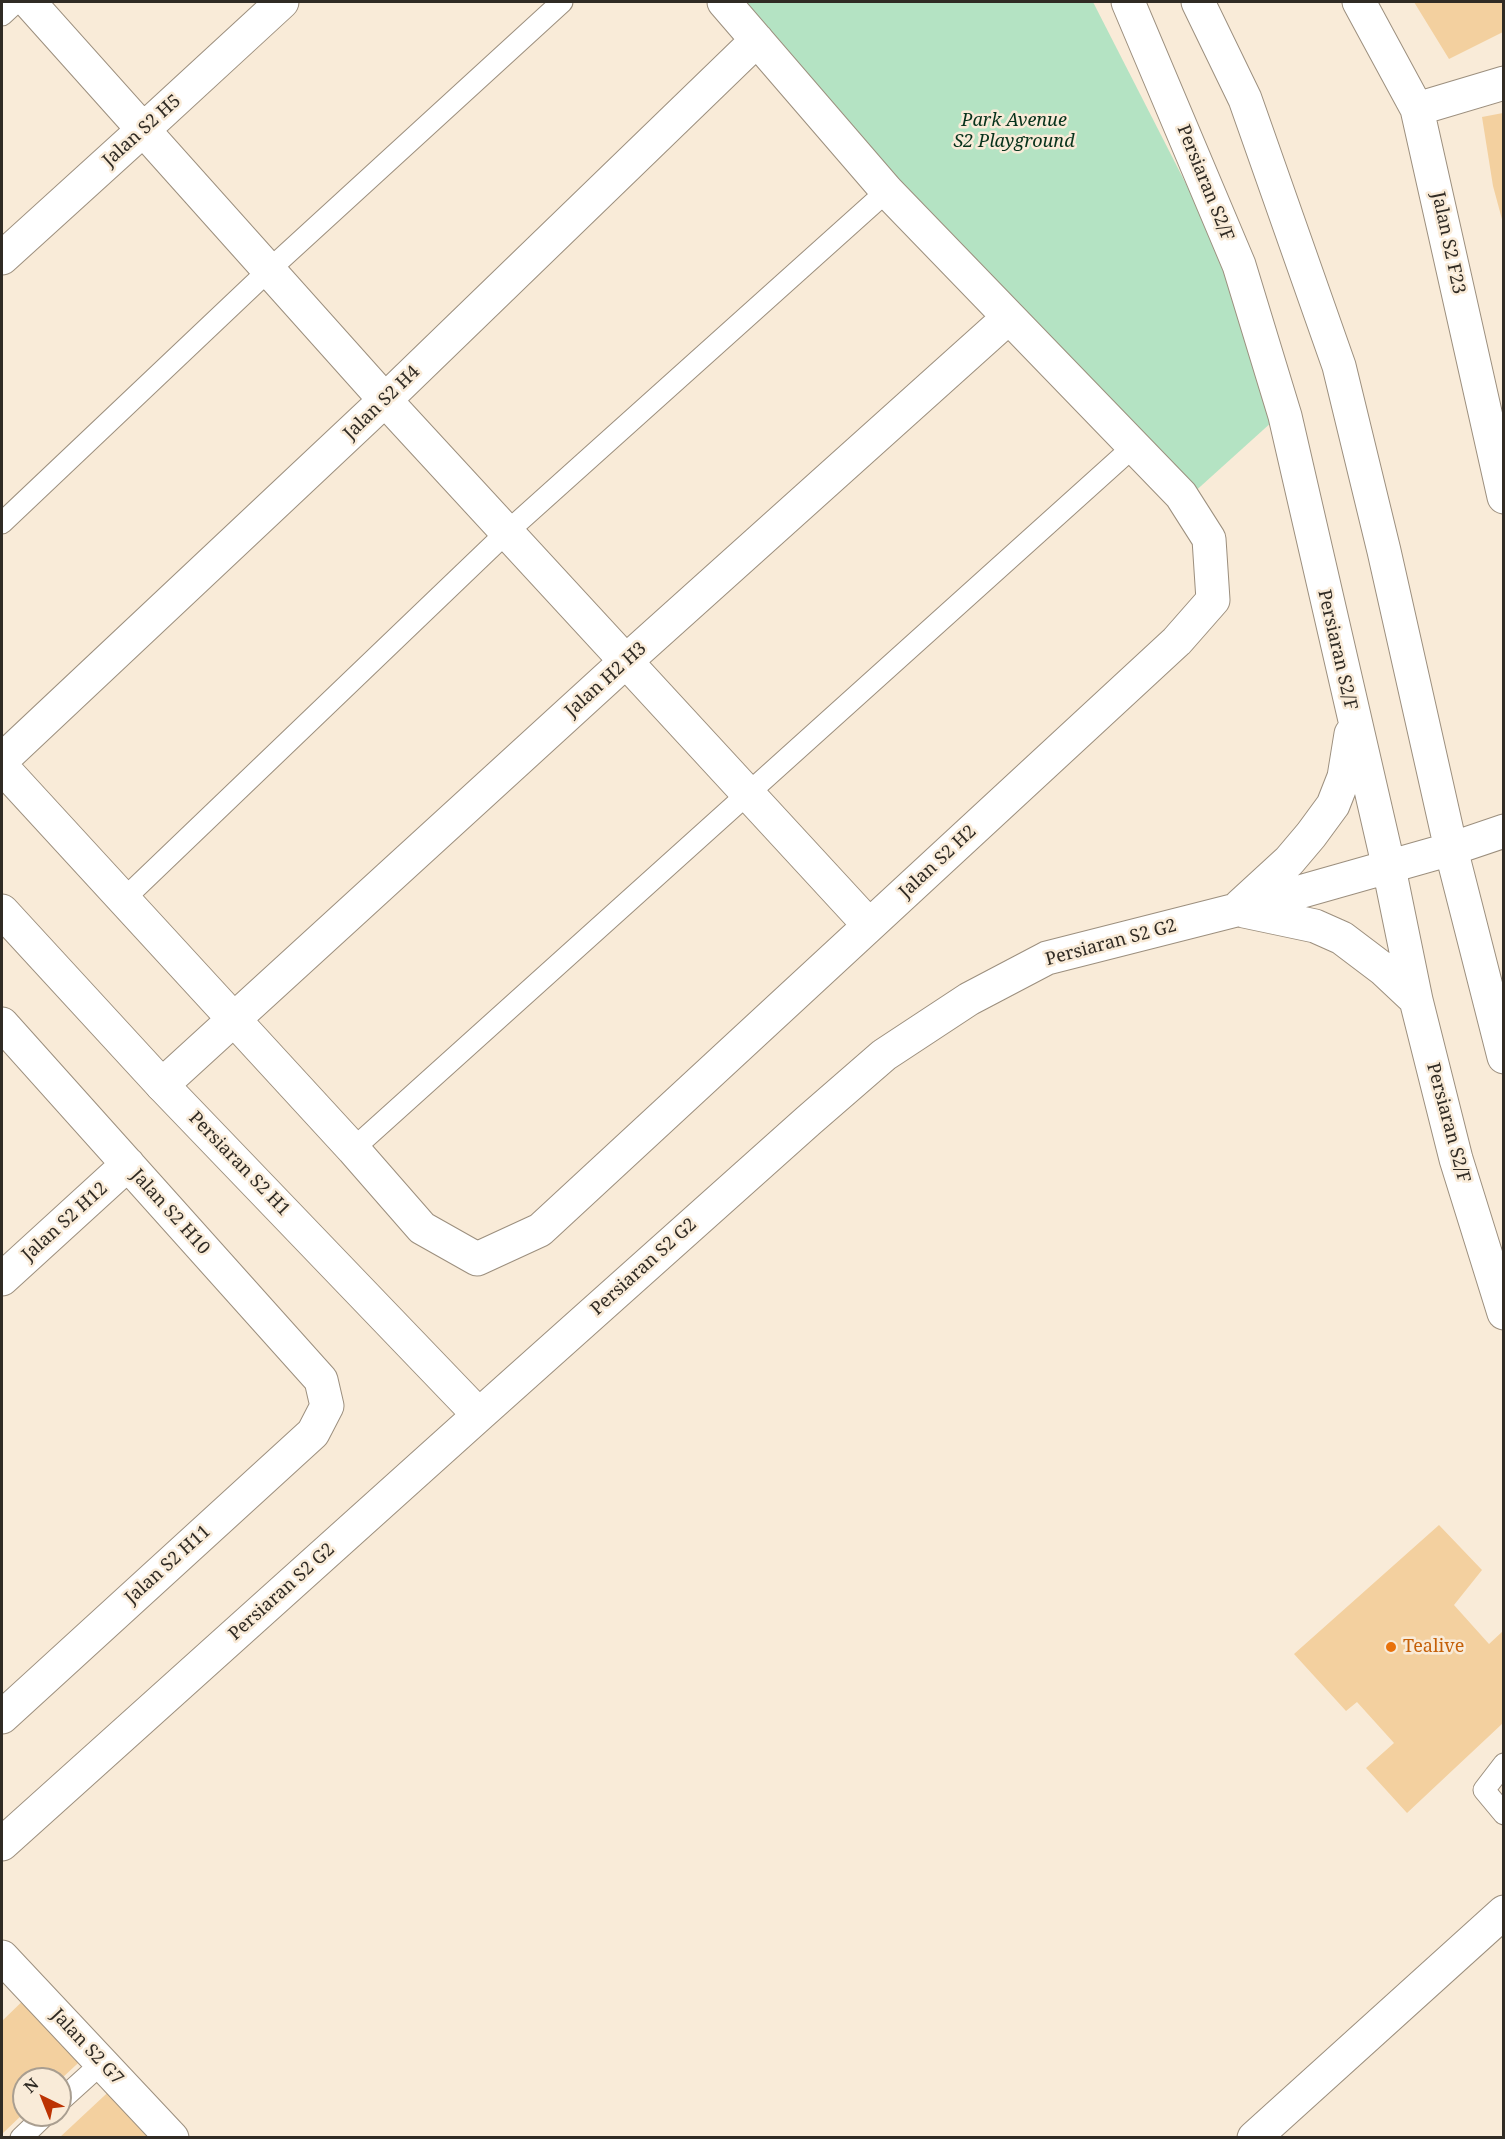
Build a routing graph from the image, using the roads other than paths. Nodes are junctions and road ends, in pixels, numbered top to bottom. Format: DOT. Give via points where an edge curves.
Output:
graph roads {
  1 [pos="16,2"];
  2 [pos="29,2"];
  3 [pos="282,2"];
  4 [pos="562,2"];
  5 [pos="724,2"];
  6 [pos="1128,2"];
  7 [pos="1198,2"];
  8 [pos="1359,2"];
  9 [pos="2,15"];
  10 [pos="757,40"];
  11 [pos="1503,83"];
  12 [pos="1417,109"];
  13 [pos="143,130"];
  14 [pos="887,191"];
  15 [pos="2,258"];
  16 [pos="269,270"];
  17 [pos="1008,318"];
  18 [pos="385,400"];
  19 [pos="1495,423"];
  20 [pos="1133,447"];
  21 [pos="1503,497"];
  22 [pos="2,523"];
  23 [pos="507,532"];
  24 [pos="625,662"];
  25 [pos="1353,720"];
  26 [pos="2,760"];
  27 [pos="2,767"];
  28 [pos="747,794"];
  29 [pos="1503,831"];
  30 [pos="1451,849"];
  31 [pos="1389,868"];
  32 [pos="124,899"];
  33 [pos="1236,910"];
  34 [pos="2,911"];
  35 [pos="868,926"];
  36 [pos="1416,1000"];
  37 [pos="235,1019"];
  38 [pos="2,1024"];
  39 [pos="1503,1056"];
  40 [pos="162,1084"];
  41 [pos="353,1149"];
  42 [pos="128,1164"];
  43 [pos="2,1279"];
  44 [pos="1503,1313"];
  45 [pos="327,1406"];
  46 [pos="479,1415"];
  47 [pos="2,1717"];
  48 [pos="1503,1764"];
  49 [pos="1503,1814"];
  50 [pos="2,1844"];
  51 [pos="1503,1912"];
  52 [pos="2,1959"];
  53 [pos="102,2063"];
  54 [pos="72,2090"];
  55 [pos="32,2127"];
  56 [pos="21,2138"];
  57 [pos="172,2138"];
  58 [pos="1254,2138"];
  1 -- 9 [label="lane"];
  2 -- 13 [label="street"];
  3 -- 13 [label="street, Jalan S2 H5"];
  4 -- 16 [label="lane"];
  5 -- 10 [label="street, Jalan S2 H2"];
  6 -- 25 [label="street, Persiaran S2/F" via="1239,265 1285,416"];
  7 -- 30 [label="street" via="1245,99 1340,366"];
  8 -- 12 [label="street, Jalan S2 F23"];
  10 -- 14 [label="street, Jalan S2 H2"];
  10 -- 18 [label="street, Jalan S2 H4"];
  11 -- 12 [label="street"];
  12 -- 19 [label="street, Jalan S2 F23"];
  13 -- 15 [label="street, Jalan S2 H5"];
  13 -- 16 [label="street"];
  14 -- 17 [label="street, Jalan S2 H2"];
  14 -- 23 [label="lane"];
  16 -- 18 [label="street"];
  16 -- 22 [label="lane"];
  17 -- 20 [label="street, Jalan S2 H2"];
  17 -- 24 [label="street, Jalan H2 H3"];
  18 -- 23 [label="street"];
  18 -- 26 [label="street, Jalan S2 H4"];
  19 -- 21 [label="street, Jalan S2 F23"];
  20 -- 28 [label="lane"];
  20 -- 35 [label="street, Jalan S2 H2" via="1181,495 1209,539 1213,600 1177,641"];
  23 -- 24 [label="street"];
  23 -- 32 [label="lane"];
  24 -- 28 [label="street"];
  24 -- 37 [label="street, Jalan H2 H3"];
  25 -- 31 [label="street, Persiaran S2/F"];
  25 -- 33 [label="street" via="1344,777 1332,805 1288,861"];
  27 -- 32 [label="street"];
  28 -- 35 [label="street"];
  28 -- 41 [label="lane"];
  29 -- 30 [label="street, Persiaran S2 G2"];
  30 -- 31 [label="street, Persiaran S2 G2"];
  30 -- 39 [label="street"];
  31 -- 33 [label="street, Persiaran S2 G2"];
  31 -- 36 [label="street, Persiaran S2/F"];
  32 -- 37 [label="street"];
  33 -- 36 [label="street" via="1315,926 1342,938"];
  33 -- 46 [label="street, Persiaran S2 G2" via="1047,958 969,999 884,1055"];
  34 -- 40 [label="street, Persiaran S2 H1"];
  35 -- 41 [label="street, Jalan S2 H2" via="540,1230 477,1259 422,1228"];
  36 -- 44 [label="street, Persiaran S2/F" via="1456,1159"];
  37 -- 40 [label="street, Jalan H2 H3"];
  37 -- 41 [label="street"];
  38 -- 42 [label="street, Jalan S2 H10"];
  40 -- 46 [label="street, Persiaran S2 H1"];
  42 -- 43 [label="street, Jalan S2 H12"];
  42 -- 45 [label="street, Jalan S2 H10" via="321,1380"];
  45 -- 47 [label="street, Jalan S2 H11" via="313,1433"];
  46 -- 50 [label="street, Persiaran S2 G2"];
  48 -- 49 [label="lane" via="1484,1790"];
  51 -- 58 [label="street"];
  52 -- 53 [label="street, Jalan S2 G7"];
  53 -- 54 [label="lane"];
  53 -- 57 [label="street, Jalan S2 G7"];
  55 -- 56 [label="lane"];
}
